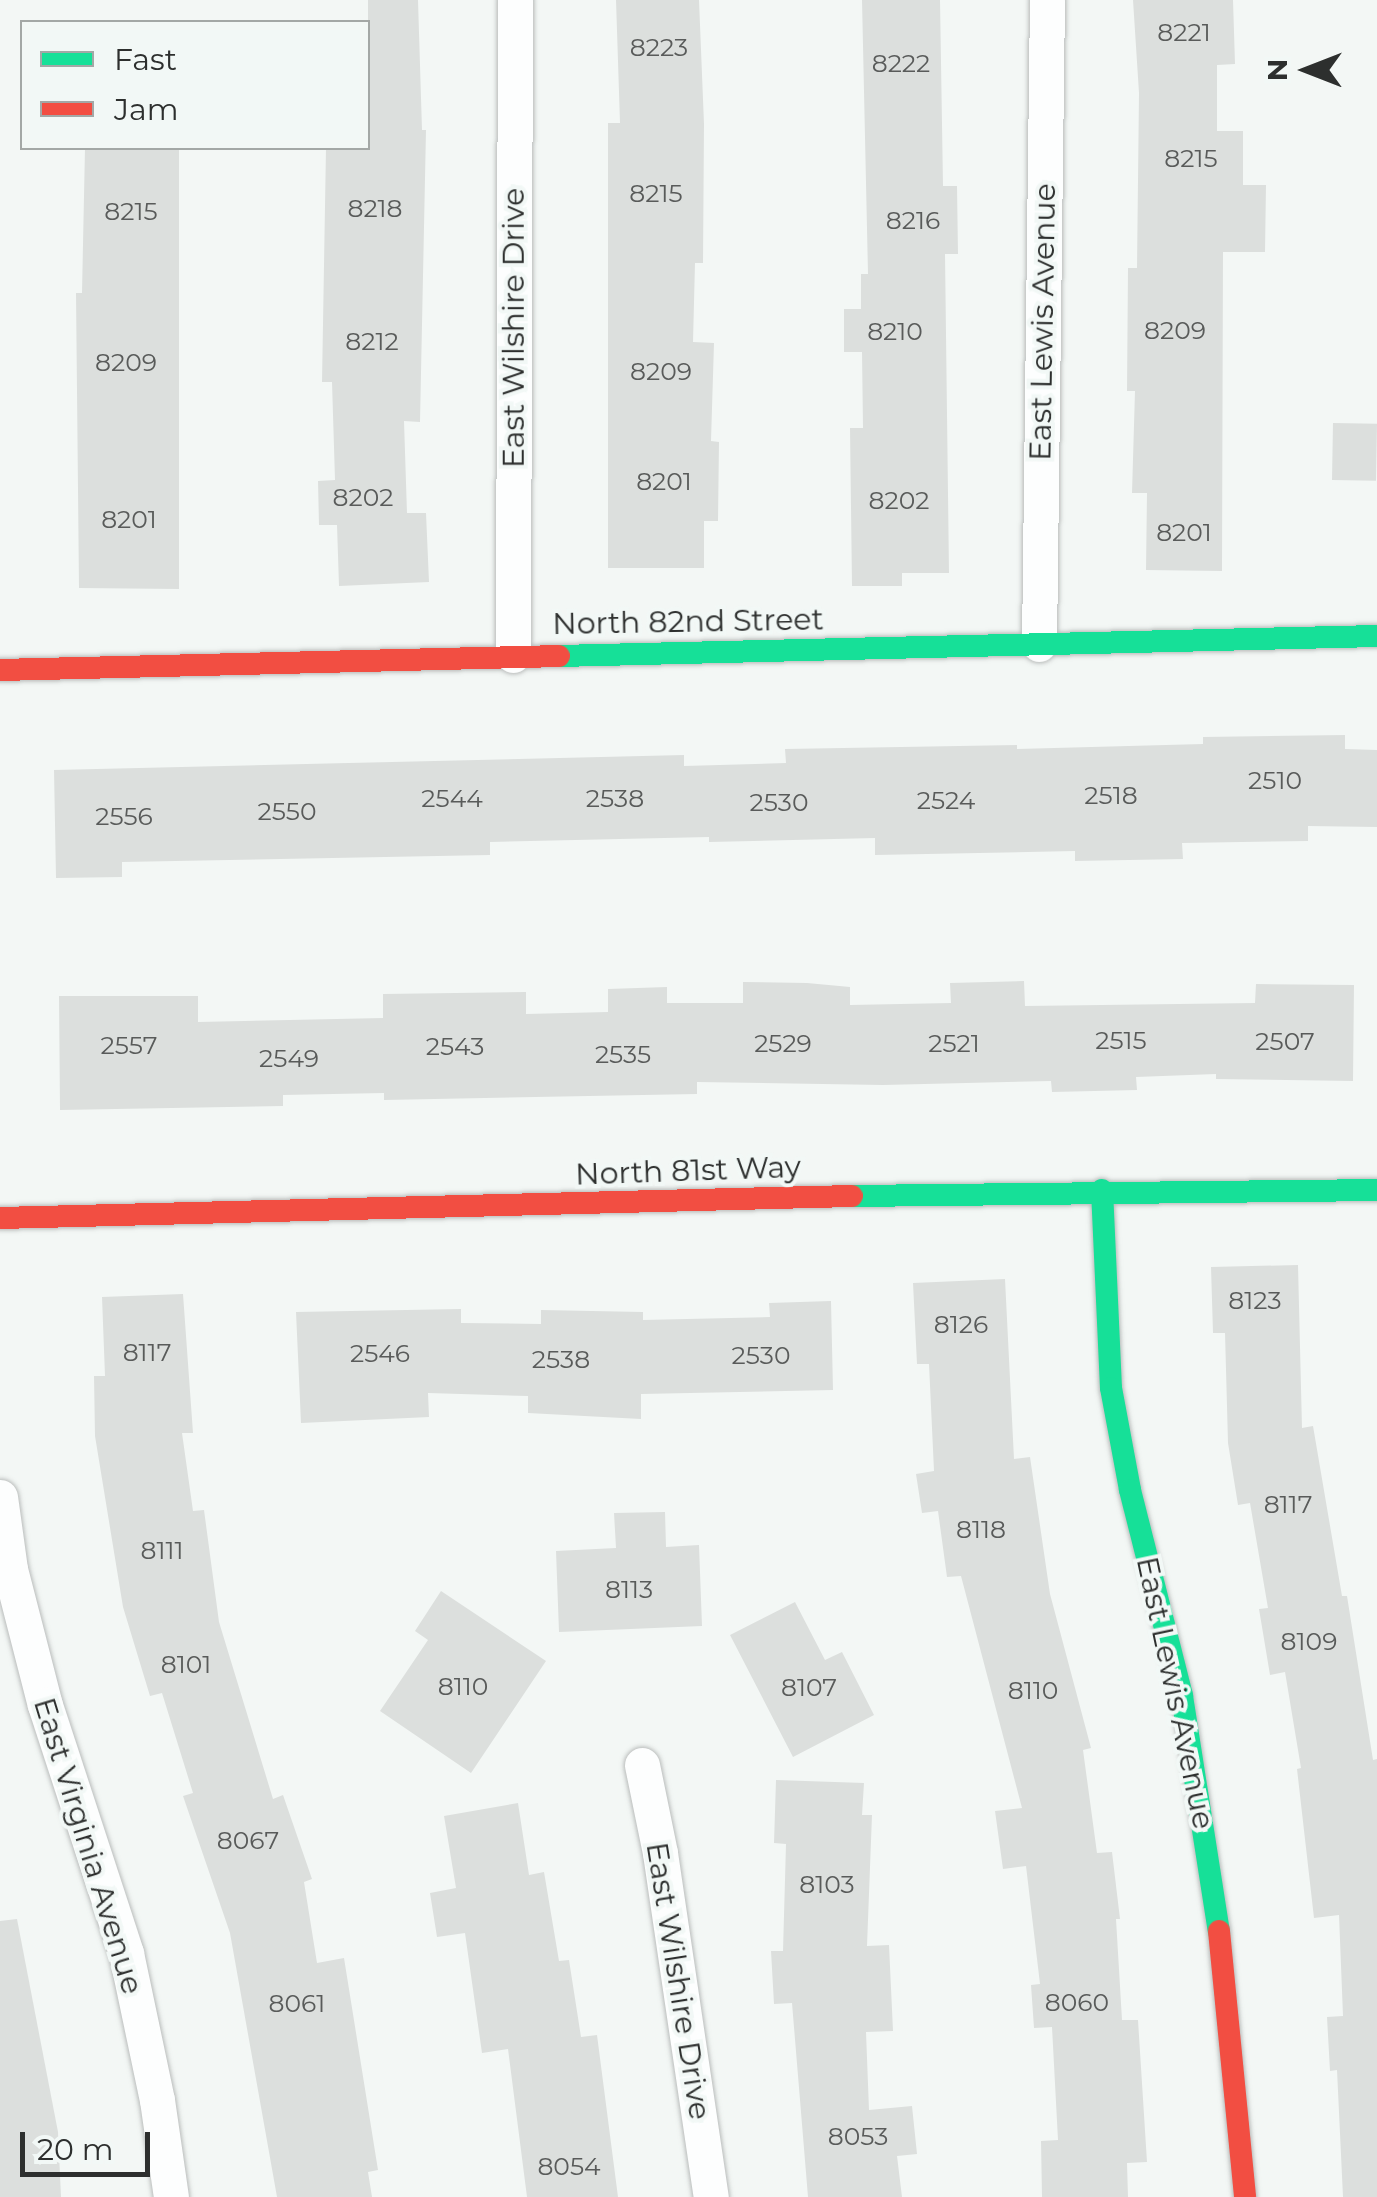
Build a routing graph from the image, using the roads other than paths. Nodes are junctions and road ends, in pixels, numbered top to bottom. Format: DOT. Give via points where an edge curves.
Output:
graph roads {
  1 [pos="515,0"];
  2 [pos="1047,0"];
  3 [pos="1377,636"];
  4 [pos="1039,644"];
  5 [pos="513,655"];
  6 [pos="0,670"];
  7 [pos="1102,1190"];
  8 [pos="1377,1190"];
  9 [pos="0,1218"];
  10 [pos="0,1497"];
  11 [pos="642,1765"];
  12 [pos="170,2197"];
  13 [pos="711,2197"];
  14 [pos="1245,2197"];
  1 -- 5 [label="street, East Wilshire Drive"];
  2 -- 4 [label="street, East Lewis Avenue"];
  3 -- 4 [label="street, North 82nd Street"];
  4 -- 5 [label="street, North 82nd Street"];
  5 -- 6 [label="street, North 82nd Street"];
  7 -- 8 [label="street, North 81st Way"];
  7 -- 9 [label="street, North 81st Way"];
  7 -- 14 [label="street, East Lewis Avenue" via="1112,1388 1199,1784 1225,1970"];
  10 -- 12 [label="street, East Virginia Avenue" via="10,1569 45,1706 126,1953"];
  11 -- 13 [label="street, East Wilshire Drive"];
}
